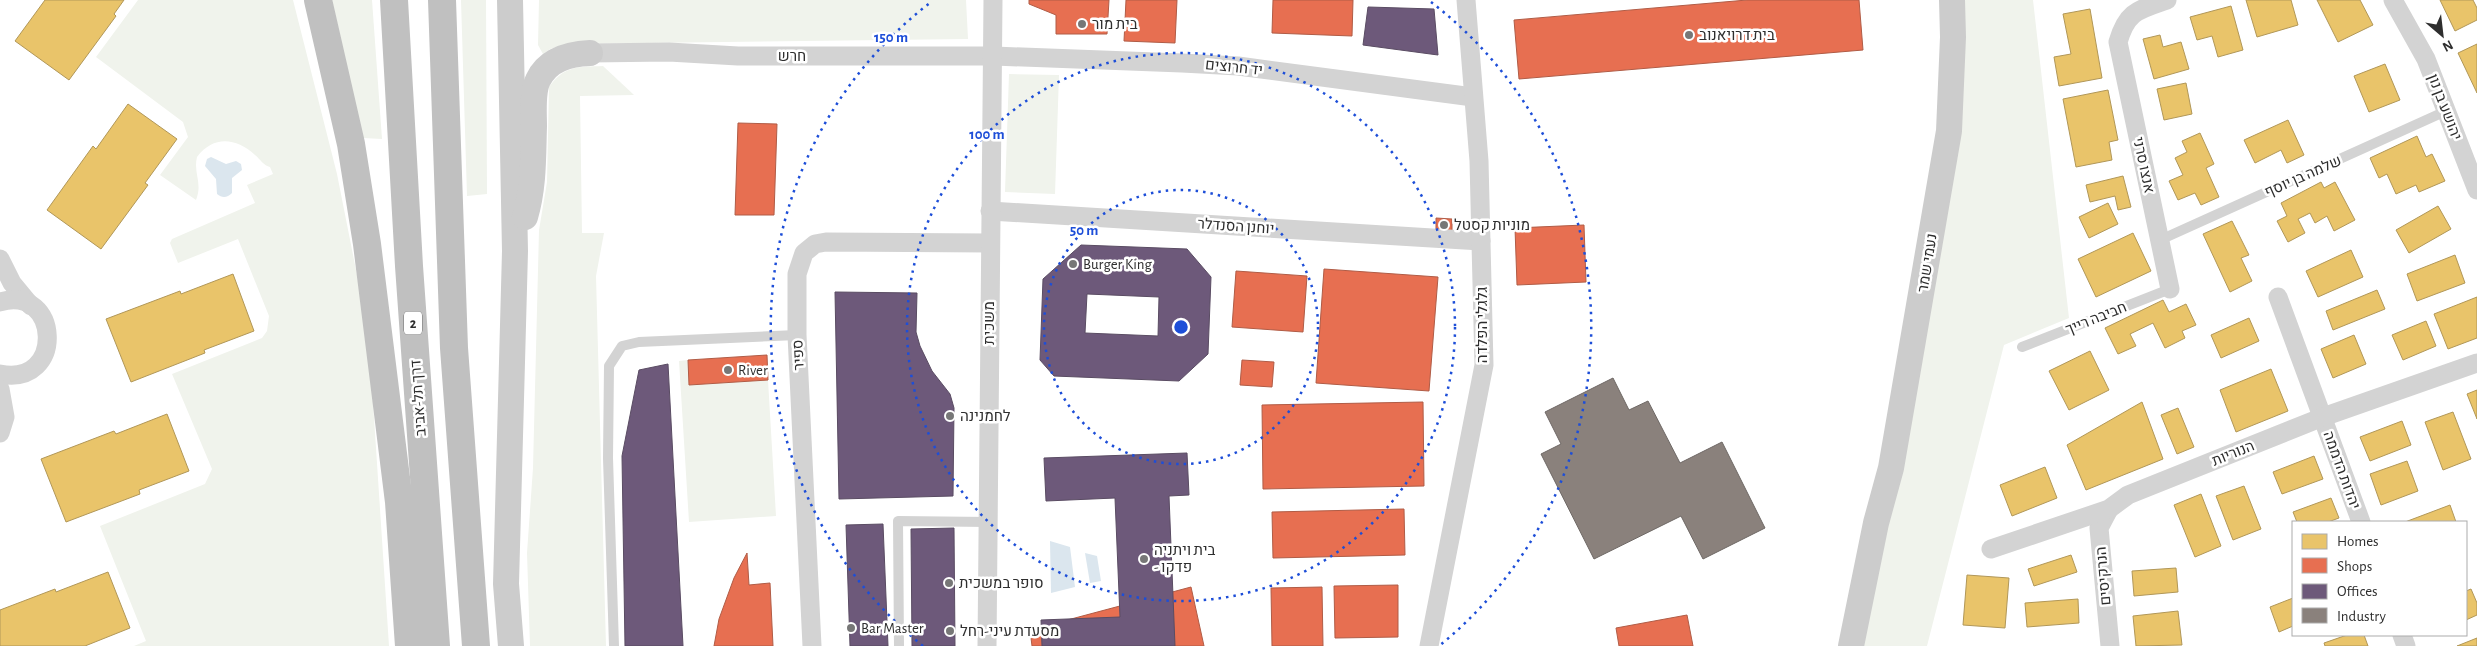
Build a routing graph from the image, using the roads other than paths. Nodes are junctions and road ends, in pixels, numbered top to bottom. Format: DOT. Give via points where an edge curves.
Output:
graph roads {
  1 [pos="318,0"];
  2 [pos="394,0"];
  3 [pos="442,0"];
  4 [pos="510,0"];
  5 [pos="993,0"];
  6 [pos="1466,0"];
  7 [pos="1940,0"];
  8 [pos="1952,0"];
  9 [pos="2167,0"];
  10 [pos="2393,0"];
  11 [pos="590,53"];
  12 [pos="994,56"];
  13 [pos="1473,97"];
  14 [pos="2446,111"];
  15 [pos="2477,190"];
  16 [pos="990,211"];
  17 [pos="2160,240"];
  18 [pos="1481,241"];
  19 [pos="990,243"];
  20 [pos="515,251"];
  21 [pos="0,259"];
  22 [pos="2170,289"];
  23 [pos="2278,297"];
  24 [pos="0,302"];
  25 [pos="32,306"];
  26 [pos="797,335"];
  27 [pos="2022,347"];
  28 [pos="2477,363"];
  29 [pos="0,374"];
  30 [pos="0,389"];
  31 [pos="2324,417"];
  32 [pos="0,433"];
  33 [pos="2109,509"];
  34 [pos="2362,521"];
  35 [pos="989,522"];
  36 [pos="1876,523"];
  37 [pos="1991,549"];
  38 [pos="409,646"];
  39 [pos="436,646"];
  40 [pos="476,646"];
  41 [pos="511,646"];
  42 [pos="614,646"];
  43 [pos="812,646"];
  44 [pos="899,646"];
  45 [pos="987,646"];
  46 [pos="1429,646"];
  47 [pos="1851,646"];
  48 [pos="2110,646"];
  1 -- 38 [label="highway" via="351,144 367,244 399,502"];
  2 -- 39 [label="highway, דרך תל-אביב / 2"];
  3 -- 40 [label="highway" via="454,348"];
  4 -- 20 [label="street"];
  5 -- 12 [label="street, משכית"];
  6 -- 13 [label="street, גלגלי הפלדה"];
  7 -- 36 [label="street, נעמי שמר" via="1940,133"];
  8 -- 36 [label="street, נעמי שמר" via="1949,131 1891,468"];
  9 -- 17 [label="street, אנצו סרני" via="2140,9 2124,23 2118,42"];
  10 -- 14 [label="street, יהושע בן נון" via="2426,59"];
  11 -- 12 [label="street, חרש"];
  11 -- 20 [label="street" via="559,58 538,80 534,104 533,174"];
  12 -- 13 [label="street, יד חרוצים" via="1238,66"];
  12 -- 16 [label="street, משכית"];
  13 -- 18 [label="street, גלגלי הפלדה"];
  14 -- 15 [label="street, יהושע בן נון"];
  14 -- 17 [label="lane, שלמה בן יוסף"];
  16 -- 18 [label="street, יוחנן הסנדלר"];
  16 -- 19 [label="street, משכית"];
  17 -- 22 [label="street, אנצו סרני"];
  18 -- 46 [label="street, גלגלי הפלדה" via="1484,366"];
  19 -- 26 [label="street, ספיר" via="815,244 804,253 797,274"];
  19 -- 35 [label="street, משכית"];
  20 -- 41 [label="street" via="506,584"];
  21 -- 25 [label="street" via="12,283"];
  22 -- 27 [label="lane, חביבה רייך"];
  23 -- 31 [label="street, יהדות הדממה"];
  24 -- 25 [label="street" via="16,300"];
  25 -- 29 [label="street" via="41,315 48,331 45,354 34,368 23,373"];
  26 -- 42 [label="lane" via="639,342 622,346 609,366 608,458"];
  26 -- 43 [label="street, ספיר"];
  28 -- 31 [label="street, הנוריות"];
  30 -- 32 [label="street" via="5,417"];
  31 -- 33 [label="street, הנוריות" via="2128,495"];
  31 -- 34 [label="street, יהדות הדממה"];
  33 -- 37 [label="street, הנוריות"];
  33 -- 48 [label="street, הנרקיסים" via="2099,528"];
  35 -- 44 [label="lane" via="898,521"];
  35 -- 45 [label="street, משכית"];
  36 -- 47 [label="street, נעמי שמר"];
}
